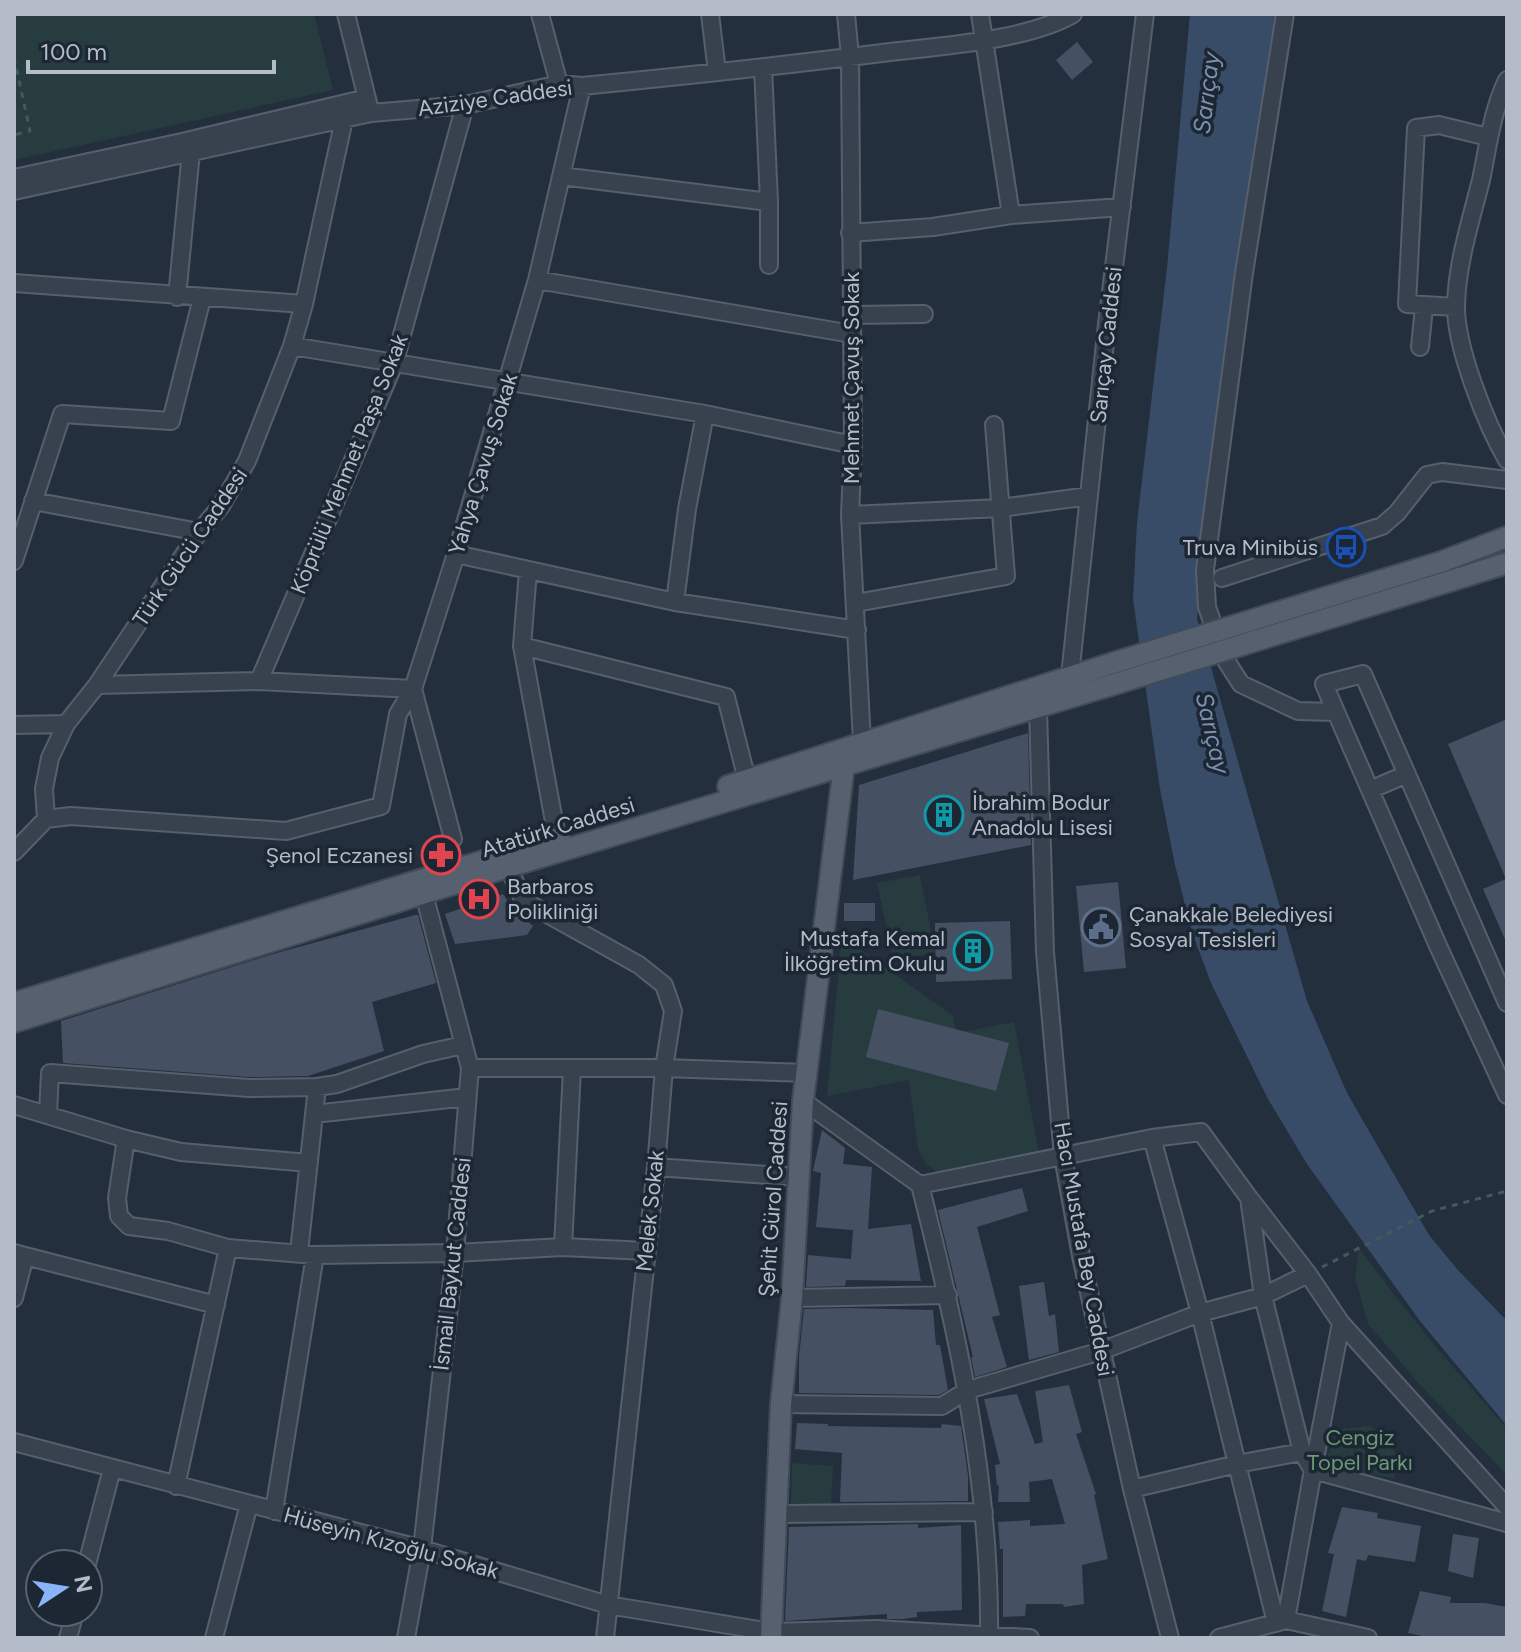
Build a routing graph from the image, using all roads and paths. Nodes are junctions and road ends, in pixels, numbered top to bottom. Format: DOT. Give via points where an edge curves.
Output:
graph roads {
  1 [pos="346,14"];
  2 [pos="540,14"];
  3 [pos="710,14"];
  4 [pos="846,14"];
  5 [pos="980,14"];
  6 [pos="1073,14"];
  7 [pos="1145,14"];
  8 [pos="1285,14"];
  9 [pos="983,41"];
  10 [pos="14,57"];
  11 [pos="850,57"];
  12 [pos="763,67"];
  13 [pos="717,72"];
  14 [pos="1507,80"];
  15 [pos="559,84"];
  16 [pos="582,86"];
  17 [pos="369,105"];
  18 [pos="465,105"];
  19 [pos="344,119"];
  20 [pos="14,135"];
  21 [pos="1488,137"];
  22 [pos="191,152"];
  23 [pos="561,176"];
  24 [pos="14,178"];
  25 [pos="14,191"];
  26 [pos="769,202"];
  27 [pos="1122,207"];
  28 [pos="1011,215"];
  29 [pos="850,233"];
  30 [pos="769,265"];
  31 [pos="537,280"];
  32 [pos="14,283"];
  33 [pos="177,297"];
  34 [pos="202,298"];
  35 [pos="304,304"];
  36 [pos="1424,307"];
  37 [pos="1456,307"];
  38 [pos="924,314"];
  39 [pos="852,315"];
  40 [pos="852,334"];
  41 [pos="292,346"];
  42 [pos="1420,347"];
  43 [pos="394,364"];
  44 [pos="508,383"];
  45 [pos="705,414"];
  46 [pos="994,425"];
  47 [pos="853,445"];
  48 [pos="1507,460"];
  49 [pos="1507,480"];
  50 [pos="1089,496"];
  51 [pos="33,501"];
  52 [pos="1001,508"];
  53 [pos="850,515"];
  54 [pos="199,532"];
  55 [pos="1507,537"];
  56 [pos="456,554"];
  57 [pos="14,561"];
  58 [pos="1507,563"];
  59 [pos="528,571"];
  60 [pos="1222,578"];
  61 [pos="675,602"];
  62 [pos="856,603"];
  63 [pos="857,630"];
  64 [pos="522,646"];
  65 [pos="1115,673"];
  66 [pos="1070,676"];
  67 [pos="259,681"];
  68 [pos="97,685"];
  69 [pos="413,689"];
  70 [pos="1038,709"];
  71 [pos="1336,712"];
  72 [pos="66,724"];
  73 [pos="14,725"];
  74 [pos="862,742"];
  75 [pos="844,765"];
  76 [pos="1407,774"];
  77 [pos="747,780"];
  78 [pos="1370,790"];
  79 [pos="46,819"];
  80 [pos="557,838"];
  81 [pos="453,839"];
  82 [pos="14,852"];
  83 [pos="508,867"];
  84 [pos="424,894"];
  85 [pos="14,1003"];
  86 [pos="1507,1003"];
  87 [pos="14,1022"];
  88 [pos="463,1045"];
  89 [pos="470,1068"];
  90 [pos="664,1068"];
  91 [pos="572,1069"];
  92 [pos="807,1073"];
  93 [pos="317,1087"];
  94 [pos="1507,1095"];
  95 [pos="467,1097"];
  96 [pos="803,1101"];
  97 [pos="14,1105"];
  98 [pos="48,1114"];
  99 [pos="314,1114"];
  100 [pos="1152,1138"];
  101 [pos="126,1139"];
  102 [pos="1063,1157"];
  103 [pos="309,1163"];
  104 [pos="656,1167"];
  105 [pos="797,1177"];
  106 [pos="920,1185"];
  107 [pos="1507,1191"];
  108 [pos="1249,1198"];
  109 [pos="563,1247"];
  110 [pos="228,1248"];
  111 [pos="646,1251"];
  112 [pos="455,1253"];
  113 [pos="19,1254"];
  114 [pos="307,1254"];
  115 [pos="1308,1274"];
  116 [pos="948,1295"];
  117 [pos="1263,1296"];
  118 [pos="14,1298"];
  119 [pos="792,1298"];
  120 [pos="216,1305"];
  121 [pos="1200,1313"];
  122 [pos="1341,1323"];
  123 [pos="1101,1351"];
  124 [pos="968,1390"];
  125 [pos="781,1404"];
  126 [pos="14,1442"];
  127 [pos="1302,1452"];
  128 [pos="1237,1464"];
  129 [pos="112,1469"];
  130 [pos="1313,1470"];
  131 [pos="176,1486"];
  132 [pos="1132,1489"];
  133 [pos="249,1504"];
  134 [pos="1507,1507"];
  135 [pos="274,1511"];
  136 [pos="984,1512"];
  137 [pos="778,1514"];
  138 [pos="1507,1523"];
  139 [pos="91,1548"];
  140 [pos="422,1549"];
  141 [pos="608,1605"];
  142 [pos="1281,1622"];
  143 [pos="876,1633"];
  144 [pos="771,1635"];
  145 [pos="989,1636"];
  146 [pos="214,1638"];
  147 [pos="406,1638"];
  148 [pos="605,1638"];
  149 [pos="1030,1638"];
  150 [pos="1170,1638"];
  151 [pos="1219,1638"];
  152 [pos="1368,1638"];
  1 -- 17 [label="street"];
  2 -- 15 [label="street"];
  3 -- 13 [label="street"];
  4 -- 11 [label="street, Mehmet Çavuş Sokak"];
  5 -- 9 [label="street"];
  6 -- 9 [label="street, Aziziye Caddesi"];
  7 -- 27 [label="street, Sarıçay Caddesi"];
  8 -- 71 [label="street" via="1244,273 1205,570 1207,607 1225,659 1241,684 1298,711"];
  9 -- 11 [label="street, Aziziye Caddesi"];
  9 -- 28 [label="street"];
  10 -- 20 [label="path" via="30,131"];
  11 -- 12 [label="street, Aziziye Caddesi"];
  11 -- 29 [label="street, Mehmet Çavuş Sokak"];
  12 -- 13 [label="street, Aziziye Caddesi"];
  12 -- 26 [label="street"];
  13 -- 16 [label="street, Aziziye Caddesi"];
  14 -- 21 [label="street"];
  15 -- 16 [label="street, Aziziye Caddesi"];
  15 -- 18 [label="street, Aziziye Caddesi"];
  16 -- 23 [label="street, Yahya Çavuş Sokak"];
  17 -- 18 [label="street, Aziziye Caddesi"];
  17 -- 19 [label="street, Aziziye Caddesi"];
  17 -- 24 [label="street, Aziziye Caddesi"];
  18 -- 43 [label="street, Köprülü Mehmet Paşa Sokak"];
  19 -- 22 [label="street, Aziziye Caddesi"];
  19 -- 35 [label="street, Türk Gücü Caddesi"];
  21 -- 36 [label="street" via="1439,125 1416,128 1407,304"];
  21 -- 37 [label="street"];
  22 -- 25 [label="street, Aziziye Caddesi"];
  22 -- 33 [label="street"];
  23 -- 26 [label="street"];
  23 -- 31 [label="street, Yahya Çavuş Sokak"];
  26 -- 30 [label="street"];
  27 -- 28 [label="street"];
  27 -- 50 [label="street, Sarıçay Caddesi"];
  28 -- 29 [label="street"];
  29 -- 39 [label="street, Mehmet Çavuş Sokak"];
  31 -- 40 [label="street"];
  31 -- 44 [label="street, Yahya Çavuş Sokak"];
  32 -- 33 [label="street"];
  33 -- 34 [label="street"];
  34 -- 35 [label="street"];
  34 -- 51 [label="street" via="171,421 62,414"];
  35 -- 41 [label="street, Türk Gücü Caddesi"];
  36 -- 37 [label="street"];
  36 -- 42 [label="street"];
  37 -- 48 [label="street" via="1461,346"];
  38 -- 39 [label="street"];
  39 -- 40 [label="street, Mehmet Çavuş Sokak"];
  40 -- 47 [label="street, Mehmet Çavuş Sokak"];
  41 -- 43 [label="street"];
  41 -- 54 [label="street, Türk Gücü Caddesi" via="247,461"];
  43 -- 44 [label="street"];
  43 -- 67 [label="street, Köprülü Mehmet Paşa Sokak"];
  44 -- 45 [label="street"];
  44 -- 56 [label="street, Yahya Çavuş Sokak"];
  45 -- 47 [label="street"];
  45 -- 61 [label="street"];
  46 -- 52 [label="street"];
  47 -- 53 [label="street, Mehmet Çavuş Sokak"];
  49 -- 60 [label="street" via="1427,475 1382,526"];
  50 -- 52 [label="street"];
  50 -- 66 [label="street, Sarıçay Caddesi"];
  51 -- 54 [label="street"];
  51 -- 57 [label="street"];
  52 -- 53 [label="street"];
  52 -- 62 [label="street" via="1006,576"];
  53 -- 62 [label="street, Mehmet Çavuş Sokak"];
  54 -- 68 [label="street, Türk Gücü Caddesi"];
  55 -- 65 [label="main road, bridge"];
  56 -- 59 [label="street"];
  56 -- 69 [label="street, Yahya Çavuş Sokak"];
  58 -- 65 [label="main road, bridge"];
  59 -- 61 [label="street"];
  59 -- 64 [label="street"];
  61 -- 63 [label="street"];
  62 -- 63 [label="street, Mehmet Çavuş Sokak"];
  63 -- 74 [label="street, Mehmet Çavuş Sokak"];
  64 -- 77 [label="street" via="726,697"];
  64 -- 80 [label="street"];
  65 -- 66 [label="main road, Atatürk Caddesi"];
  65 -- 70 [label="main road, Atatürk Caddesi"];
  66 -- 74 [label="main road, Atatürk Caddesi"];
  67 -- 68 [label="street"];
  67 -- 69 [label="street"];
  68 -- 72 [label="street, Türk Gücü Caddesi"];
  69 -- 79 [label="street, Yahya Çavuş Sokak" via="398,714 381,806 286,831 71,816"];
  69 -- 81 [label="street"];
  70 -- 75 [label="main road, Atatürk Caddesi"];
  70 -- 102 [label="street, Hacı Mustafa Bey Caddesi" via="1045,952"];
  71 -- 76 [label="street" via="1324,684 1363,674"];
  71 -- 78 [label="street"];
  72 -- 73 [label="street"];
  72 -- 79 [label="street, Türk Gücü Caddesi" via="50,758"];
  74 -- 75 [label="street"];
  74 -- 77 [label="main road, Atatürk Caddesi"];
  75 -- 83 [label="main road, Atatürk Caddesi"];
  75 -- 92 [label="main road, Şehit Gürol Caddesi"];
  76 -- 78 [label="street"];
  76 -- 86 [label="street"];
  77 -- 80 [label="main road, Atatürk Caddesi"];
  78 -- 94 [label="street"];
  79 -- 82 [label="street"];
  80 -- 85 [label="main road, Atatürk Caddesi"];
  83 -- 84 [label="main road, Atatürk Caddesi"];
  83 -- 90 [label="street, Melek Sokak" via="524,901 639,965 664,985 673,1011"];
  84 -- 87 [label="main road, Atatürk Caddesi"];
  84 -- 88 [label="street, İsmail Baykut Caddesi"];
  88 -- 89 [label="street, İsmail Baykut Caddesi"];
  88 -- 93 [label="street"];
  89 -- 91 [label="street"];
  89 -- 95 [label="street, İsmail Baykut Caddesi"];
  90 -- 91 [label="street"];
  90 -- 92 [label="street"];
  90 -- 104 [label="street, Melek Sokak"];
  91 -- 109 [label="street"];
  92 -- 96 [label="main road, Şehit Gürol Caddesi"];
  93 -- 98 [label="street" via="249,1088 50,1073"];
  93 -- 99 [label="street"];
  95 -- 99 [label="street"];
  95 -- 112 [label="street, İsmail Baykut Caddesi"];
  96 -- 105 [label="main road, Şehit Gürol Caddesi"];
  96 -- 106 [label="street"];
  97 -- 98 [label="street"];
  98 -- 101 [label="street"];
  99 -- 103 [label="street"];
  100 -- 102 [label="street"];
  100 -- 108 [label="street" via="1201,1132"];
  100 -- 121 [label="street"];
  101 -- 103 [label="street" via="181,1152"];
  101 -- 110 [label="street" via="119,1216 129,1226"];
  102 -- 106 [label="street"];
  102 -- 123 [label="street, Hacı Mustafa Bey Caddesi"];
  103 -- 114 [label="street"];
  104 -- 105 [label="street"];
  104 -- 111 [label="street, Melek Sokak"];
  105 -- 119 [label="main road, Şehit Gürol Caddesi"];
  106 -- 116 [label="street"];
  107 -- 115 [label="path" via="1432,1211"];
  108 -- 115 [label="street"];
  108 -- 117 [label="street"];
  109 -- 111 [label="street"];
  109 -- 112 [label="street"];
  110 -- 114 [label="street"];
  110 -- 120 [label="street"];
  111 -- 141 [label="street, Melek Sokak"];
  112 -- 114 [label="street"];
  112 -- 140 [label="street, İsmail Baykut Caddesi"];
  113 -- 118 [label="street"];
  113 -- 120 [label="street"];
  114 -- 135 [label="street"];
  115 -- 117 [label="street"];
  115 -- 122 [label="street"];
  116 -- 119 [label="street"];
  116 -- 124 [label="street"];
  117 -- 121 [label="street"];
  117 -- 127 [label="street"];
  119 -- 125 [label="main road, Şehit Gürol Caddesi"];
  120 -- 131 [label="street"];
  121 -- 123 [label="street"];
  121 -- 128 [label="street"];
  122 -- 130 [label="street"];
  122 -- 134 [label="street"];
  123 -- 124 [label="street"];
  123 -- 132 [label="street, Hacı Mustafa Bey Caddesi"];
  124 -- 125 [label="street" via="942,1406"];
  124 -- 136 [label="street"];
  125 -- 137 [label="main road, Şehit Gürol Caddesi"];
  126 -- 129 [label="street, Hüseyin Kızoğlu Sokak"];
  127 -- 128 [label="street"];
  127 -- 130 [label="street"];
  128 -- 132 [label="street"];
  128 -- 142 [label="street"];
  129 -- 131 [label="street, Hüseyin Kızoğlu Sokak"];
  129 -- 139 [label="street"];
  130 -- 138 [label="street"];
  130 -- 142 [label="street"];
  131 -- 133 [label="street, Hüseyin Kızoğlu Sokak"];
  132 -- 150 [label="street, Hacı Mustafa Bey Caddesi"];
  133 -- 135 [label="street, Hüseyin Kızoğlu Sokak"];
  133 -- 146 [label="street"];
  135 -- 140 [label="street, Hüseyin Kızoğlu Sokak"];
  136 -- 137 [label="street"];
  136 -- 145 [label="street"];
  137 -- 144 [label="main road, Şehit Gürol Caddesi"];
  140 -- 141 [label="street, Hüseyin Kızoğlu Sokak"];
  140 -- 147 [label="street, İsmail Baykut Caddesi"];
  141 -- 144 [label="street, Hüseyin Kızoğlu Sokak"];
  141 -- 148 [label="street, Melek Sokak"];
  142 -- 151 [label="street"];
  142 -- 152 [label="street"];
  143 -- 144 [label="street, Hüseyin Kızoğlu Sokak"];
  143 -- 145 [label="street, Hüseyin Kızoğlu Sokak"];
  145 -- 149 [label="street, Hüseyin Kızoğlu Sokak"];
}
